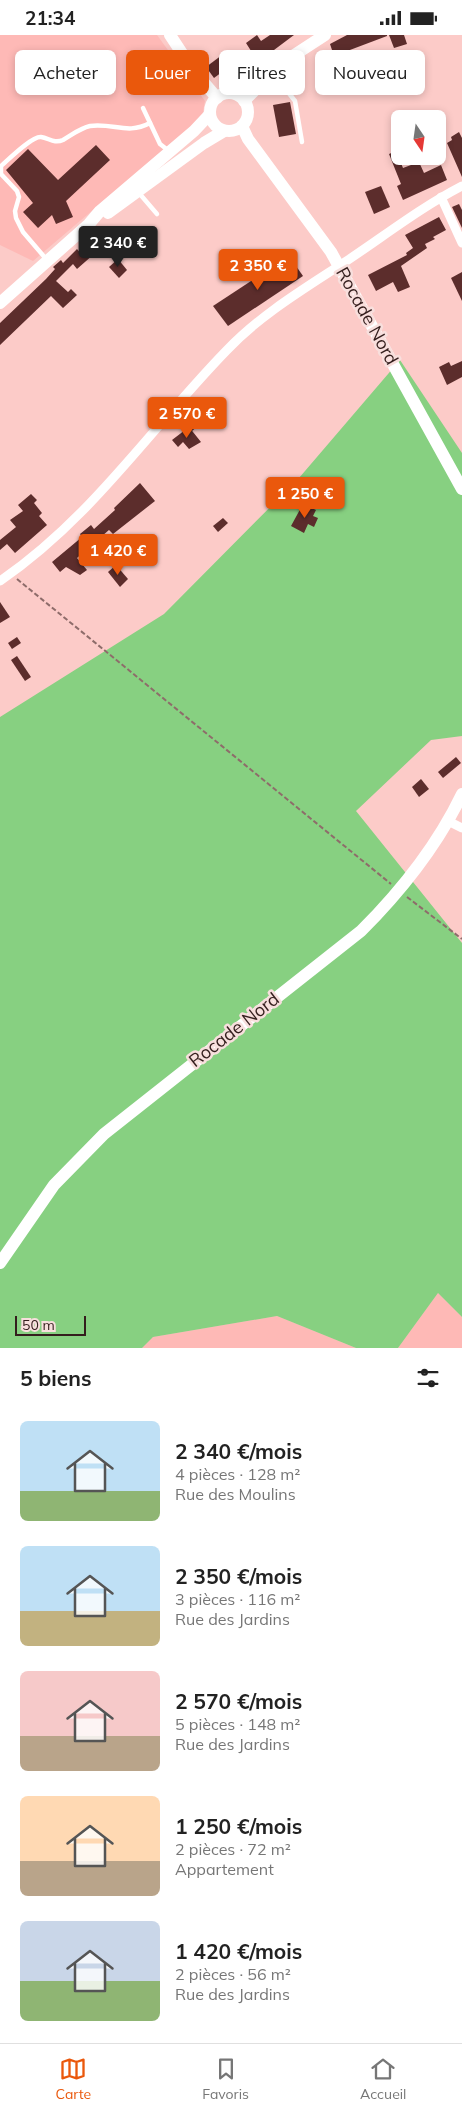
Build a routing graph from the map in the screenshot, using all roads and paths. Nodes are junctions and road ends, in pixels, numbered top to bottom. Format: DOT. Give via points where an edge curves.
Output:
graph roads {
  1 [pos="170,35"];
  2 [pos="325,35"];
  3 [pos="300,50"];
  4 [pos="250,95"];
  5 [pos="290,95"];
  6 [pos="217,97"];
  7 [pos="244,101"];
  8 [pos="143,108"];
  9 [pos="210,114"];
  10 [pos="150,123"];
  11 [pos="242,126"];
  12 [pos="224,131"];
  13 [pos="302,143"];
  14 [pos="174,151"];
  15 [pos="462,186"];
  16 [pos="135,188"];
  17 [pos="441,197"];
  18 [pos="157,214"];
  19 [pos="462,243"];
  20 [pos="47,261"];
  21 [pos="339,266"];
  22 [pos="0,303"];
  23 [pos="462,489"];
  24 [pos="12,574"];
  25 [pos="0,581"];
  26 [pos="462,794"];
  27 [pos="448,821"];
  28 [pos="462,828"];
  29 [pos="364,863"];
  30 [pos="445,926"];
  31 [pos="462,939"];
  32 [pos="0,1263"];
  1 -- 6 [label="main road" via="193,70"];
  2 -- 3 [label="main road"];
  4 -- 7 [label="main road"];
  5 -- 13 [label="lane" via="295,101"];
  6 -- 7 [label="main road" via="228,93"];
  6 -- 9 [label="main road"];
  7 -- 11 [label="main road" via="248,111"];
  8 -- 10 [label="lane"];
  9 -- 12 [label="main road" via="214,125"];
  9 -- 14 [label="main road"];
  10 -- 14 [label="lane" via="160,144"];
  10 -- 20 [label="lane" via="135,130 88,127 51,142 41,137 33,139 1,166 1,174 19,197 15,211 22,232"];
  11 -- 12 [label="main road"];
  11 -- 21 [label="main road, Rocade Nord"];
  12 -- 16 [label="main road"];
  14 -- 16 [label="main road"];
  15 -- 17 [label="street"];
  16 -- 18 [label="lane"];
  16 -- 20 [label="main road"];
  17 -- 19 [label="street"];
  17 -- 21 [label="street"];
  20 -- 22 [label="main road"];
  21 -- 23 [label="main road, Rocade Nord"];
  21 -- 24 [label="street" via="259,321 227,349 94,502"];
  24 -- 25 [label="street"];
  24 -- 29 [label="path"];
  26 -- 27 [label="main road, Rocade Nord"];
  27 -- 28 [label="street"];
  27 -- 32 [label="main road, Rocade Nord" via="418,868 361,931 104,1134 54,1185"];
  30 -- 31 [label="path"];
}
